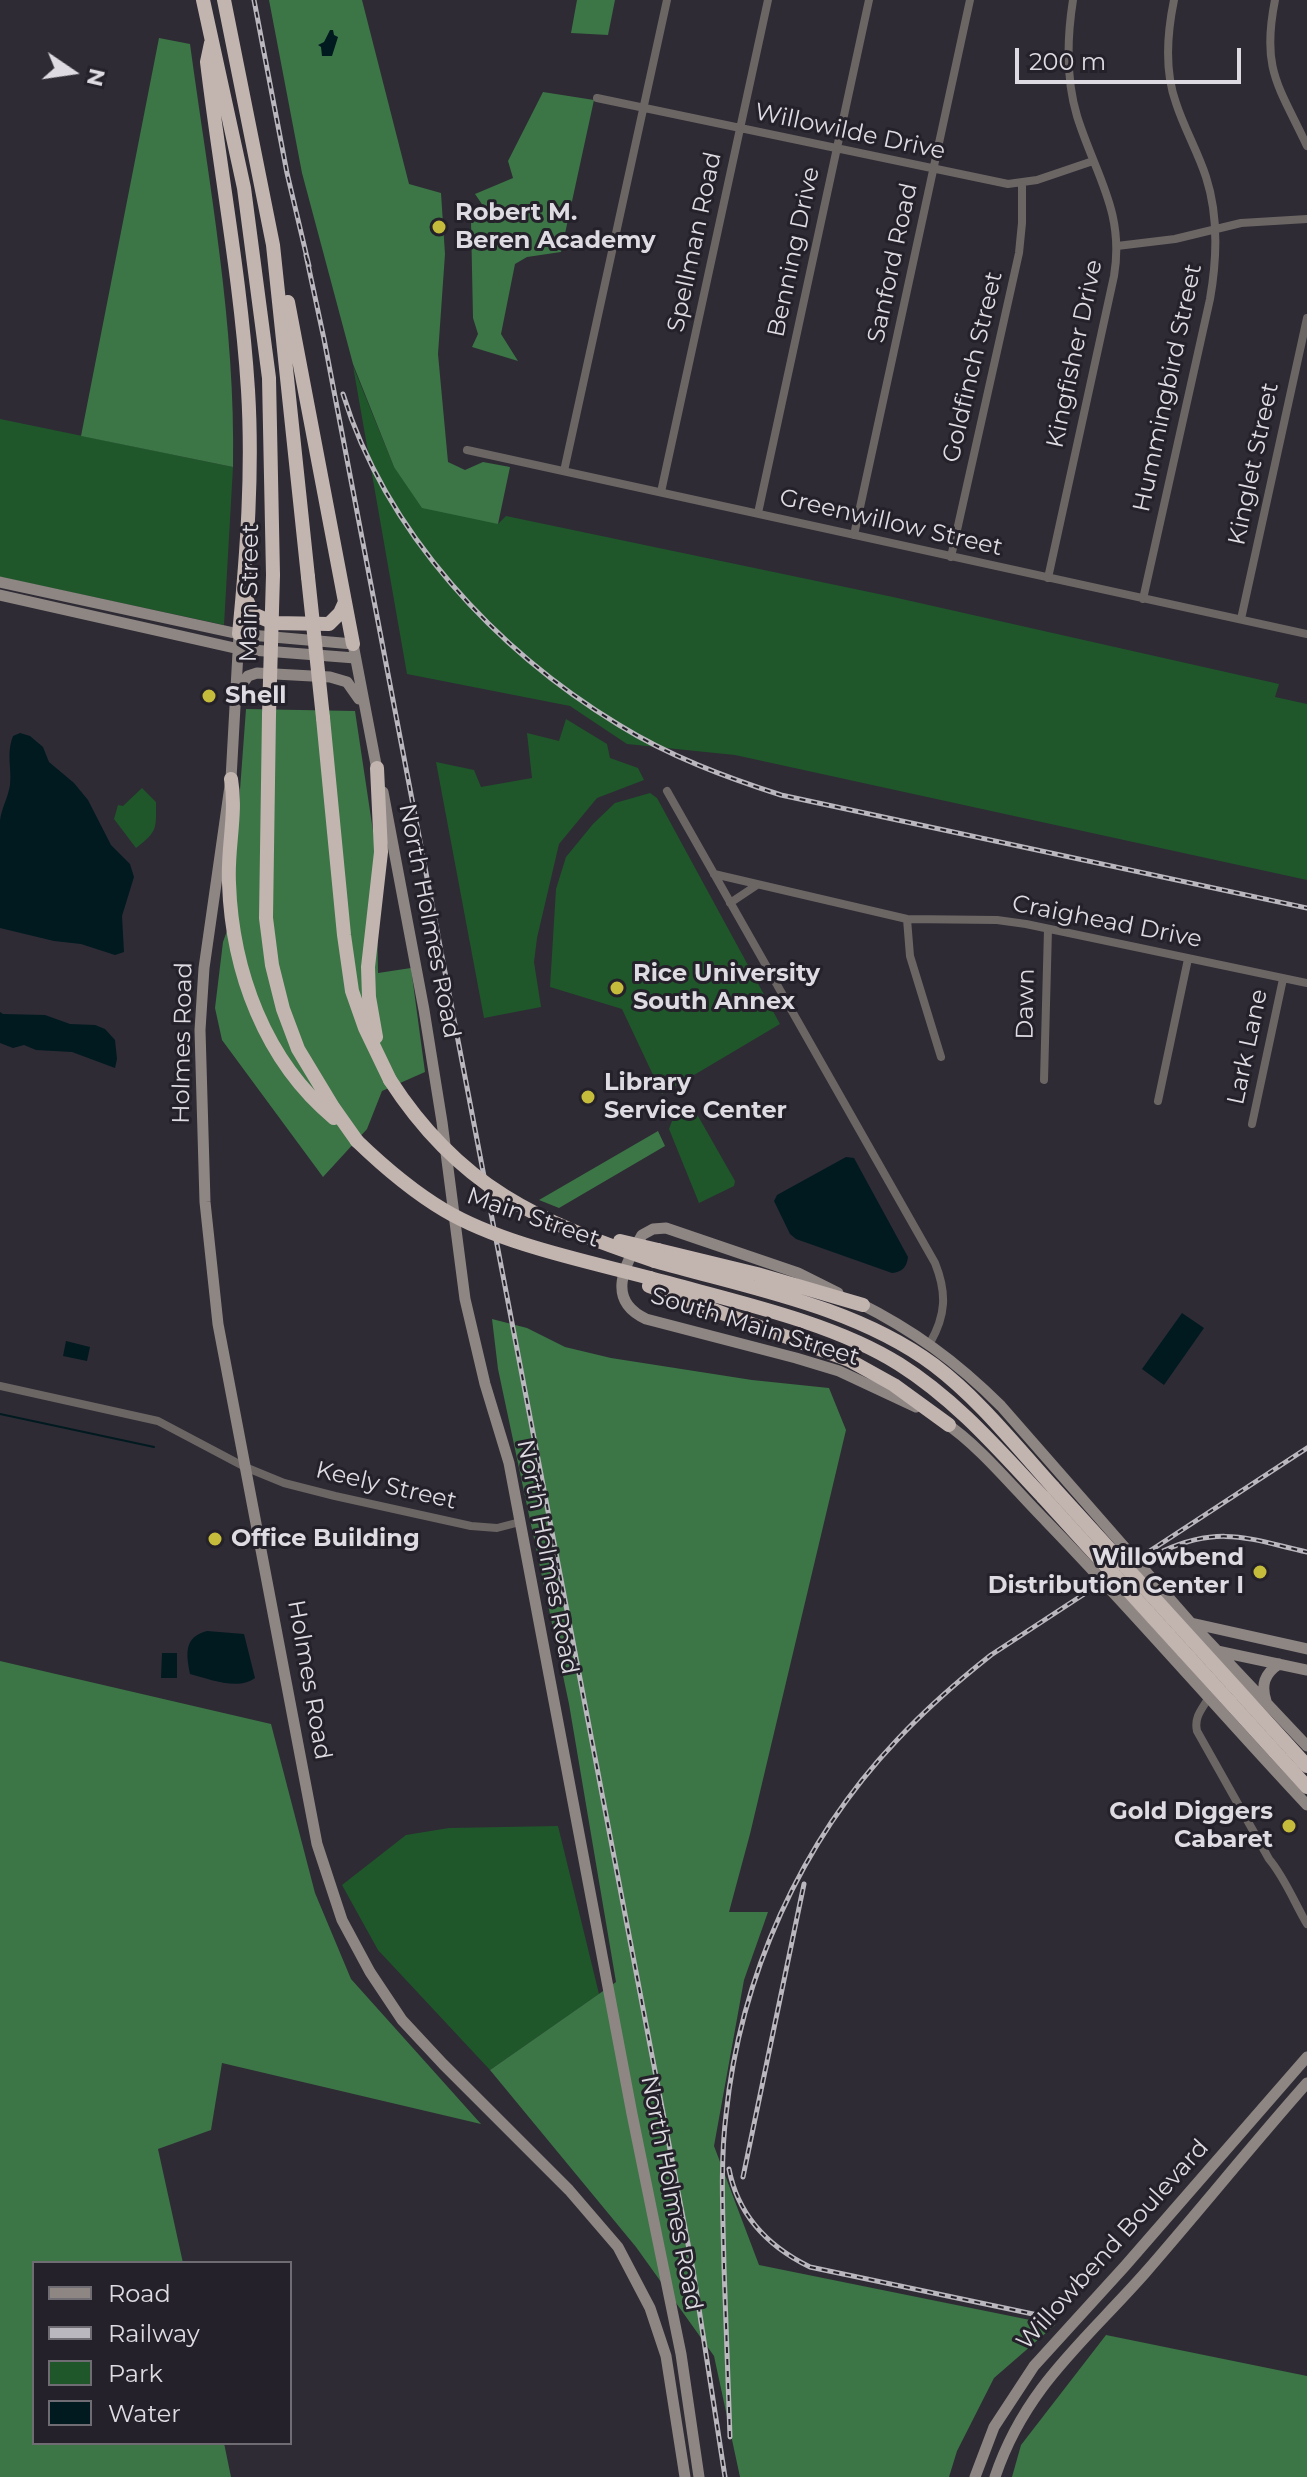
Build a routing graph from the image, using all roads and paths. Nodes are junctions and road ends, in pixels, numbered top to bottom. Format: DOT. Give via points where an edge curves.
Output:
graph roads {
  1 [pos="203,0"];
  2 [pos="224,0"];
  3 [pos="667,0"];
  4 [pos="768,0"];
  5 [pos="869,0"];
  6 [pos="970,0"];
  7 [pos="1073,0"];
  8 [pos="1174,0"];
  9 [pos="1275,0"];
  10 [pos="211,43"];
  11 [pos="597,98"];
  12 [pos="643,108"];
  13 [pos="1307,119"];
  14 [pos="1298,126"];
  15 [pos="740,129"];
  16 [pos="1307,146"];
  17 [pos="837,149"];
  18 [pos="1093,161"];
  19 [pos="934,170"];
  20 [pos="1022,184"];
  21 [pos="1307,219"];
  22 [pos="269,223"];
  23 [pos="1215,228"];
  24 [pos="1117,246"];
  25 [pos="1307,318"];
  26 [pos="467,450"];
  27 [pos="564,471"];
  28 [pos="661,492"];
  29 [pos="758,513"];
  30 [pos="854,535"];
  31 [pos="951,557"];
  32 [pos="1048,578"];
  33 [pos="0,582"];
  34 [pos="243,591"];
  35 [pos="0,595"];
  36 [pos="1143,599"];
  37 [pos="345,601"];
  38 [pos="115,607"];
  39 [pos="1241,619"];
  40 [pos="112,621"];
  41 [pos="1307,634"];
  42 [pos="239,642"];
  43 [pos="354,651"];
  44 [pos="236,704"];
  45 [pos="365,710"];
  46 [pos="377,768"];
  47 [pos="231,779"];
  48 [pos="667,791"];
  49 [pos="714,874"];
  50 [pos="757,885"];
  51 [pos="730,903"];
  52 [pos="907,919"];
  53 [pos="1048,929"];
  54 [pos="1188,959"];
  55 [pos="1283,979"];
  56 [pos="1307,983"];
  57 [pos="941,1057"];
  58 [pos="387,1074"];
  59 [pos="1044,1080"];
  60 [pos="1158,1101"];
  61 [pos="1252,1124"];
  62 [pos="347,1128"];
  63 [pos="657,1256"];
  64 [pos="649,1282"];
  65 [pos="863,1305"];
  66 [pos="930,1343"];
  67 [pos="0,1386"];
  68 [pos="949,1425"];
  69 [pos="245,1467"];
  70 [pos="1048,1492"];
  71 [pos="520,1522"];
  72 [pos="1159,1588"];
  73 [pos="1132,1614"];
  74 [pos="1191,1623"];
  75 [pos="1147,1631"];
  76 [pos="1307,1649"];
  77 [pos="1218,1651"];
  78 [pos="1279,1664"];
  79 [pos="1307,1670"];
  80 [pos="1208,1699"];
  81 [pos="1266,1702"];
  82 [pos="1307,1746"];
  83 [pos="1307,1766"];
  84 [pos="1307,1787"];
  85 [pos="1307,1805"];
  86 [pos="1307,1924"];
  87 [pos="1307,2057"];
  88 [pos="1307,2083"];
  89 [pos="1282,2086"];
  90 [pos="1294,2097"];
  91 [pos="1222,2157"];
  92 [pos="1234,2169"];
  93 [pos="1125,2266"];
  94 [pos="1142,2276"];
  95 [pos="1034,2366"];
  96 [pos="1047,2380"];
  97 [pos="685,2477"];
  98 [pos="699,2477"];
  99 [pos="975,2477"];
  100 [pos="995,2477"];
  1 -- 10 [label="highway, Main Street"];
  2 -- 22 [label="highway, Main Street"];
  3 -- 12 [label="street"];
  4 -- 15 [label="street, Spellman Road"];
  5 -- 17 [label="street, Benning Drive"];
  6 -- 19 [label="street, Sanford Road"];
  7 -- 18 [label="street, Kingfisher Drive" via="1070,79"];
  8 -- 23 [label="street, Hummingbird Street" via="1168,35 1171,89 1206,178"];
  9 -- 14 [label="street" via="1269,41 1272,69"];
  10 -- 34 [label="highway" via="207,62 248,390"];
  10 -- 62 [label="highway, Main Street, bridge" via="244,188 269,378 273,575 266,918 272,965 298,1049"];
  11 -- 12 [label="street, Willowilde Drive"];
  12 -- 15 [label="street, Willowilde Drive"];
  12 -- 27 [label="street"];
  13 -- 14 [label="street"];
  14 -- 16 [label="street"];
  15 -- 17 [label="street, Willowilde Drive"];
  15 -- 28 [label="street, Spellman Road"];
  17 -- 19 [label="street, Willowilde Drive"];
  17 -- 29 [label="street, Benning Drive"];
  18 -- 20 [label="street, Willowilde Drive"];
  18 -- 24 [label="street, Kingfisher Drive" via="1111,205"];
  19 -- 20 [label="street, Willowilde Drive"];
  19 -- 30 [label="street, Sanford Road"];
  20 -- 31 [label="street, Goldfinch Street" via="1019,253"];
  21 -- 23 [label="street"];
  22 -- 37 [label="highway"];
  22 -- 58 [label="highway, Main Street, bridge" via="344,935 352,991"];
  23 -- 24 [label="street"];
  23 -- 36 [label="street, Hummingbird Street" via="1210,299"];
  24 -- 32 [label="street, Kingfisher Drive"];
  25 -- 39 [label="street, Kinglet Street"];
  26 -- 27 [label="street, Greenwillow Street"];
  27 -- 28 [label="street, Greenwillow Street"];
  28 -- 29 [label="street, Greenwillow Street"];
  29 -- 30 [label="street, Greenwillow Street"];
  30 -- 31 [label="street, Greenwillow Street"];
  31 -- 32 [label="street, Greenwillow Street"];
  32 -- 36 [label="street, Greenwillow Street"];
  33 -- 38 [label="main road"];
  34 -- 37 [label="highway" via="253,614 274,623 329,624"];
  34 -- 42 [label="highway"];
  35 -- 40 [label="main road"];
  36 -- 39 [label="street, Greenwillow Street"];
  37 -- 43 [label="highway"];
  38 -- 40 [label="main road"];
  38 -- 42 [label="main road"];
  39 -- 41 [label="street, Greenwillow Street"];
  40 -- 42 [label="main road"];
  42 -- 43 [label="main road"];
  42 -- 44 [label="main road"];
  43 -- 45 [label="main road"];
  44 -- 45 [label="main road" via="239,687 257,673 343,679"];
  44 -- 47 [label="main road"];
  45 -- 46 [label="main road"];
  46 -- 58 [label="highway" via="381,852 368,967 373,1028"];
  46 -- 71 [label="main road, North Holmes Road" via="424,1010 465,1299"];
  47 -- 62 [label="highway" via="229,882 238,957 248,991 287,1066"];
  47 -- 69 [label="main road, Holmes Road" via="200,1030 209,1253"];
  48 -- 49 [label="street"];
  49 -- 50 [label="street, Craighead Drive"];
  49 -- 51 [label="street"];
  50 -- 51 [label="street"];
  50 -- 52 [label="street, Craighead Drive"];
  51 -- 66 [label="street" via="935,1263 944,1302"];
  52 -- 53 [label="street, Craighead Drive" via="997,920"];
  52 -- 57 [label="street" via="910,956"];
  53 -- 54 [label="street, Craighead Drive"];
  53 -- 59 [label="street, Dawn"];
  54 -- 55 [label="street, Craighead Drive"];
  54 -- 60 [label="street"];
  55 -- 56 [label="street, Craighead Drive"];
  55 -- 61 [label="street, Lark Lane"];
  58 -- 63 [label="highway, Main Street, bridge" via="421,1124 501,1196 550,1222"];
  62 -- 64 [label="highway, Main Street, bridge" via="400,1180 447,1212 491,1233"];
  63 -- 65 [label="highway" via="757,1274"];
  63 -- 70 [label="highway" via="821,1308 904,1346 958,1384"];
  64 -- 68 [label="highway" via="849,1360"];
  64 -- 70 [label="highway" via="814,1325 878,1352 950,1401"];
  65 -- 66 [label="main road, South Main Street"];
  65 -- 68 [label="main road, South Main Street" via="798,1273 666,1228 642,1235 620,1294 633,1313 646,1319 839,1371"];
  66 -- 72 [label="main road, South Main Street" via="1001,1406"];
  67 -- 69 [label="street, Keely Street" via="158,1421"];
  68 -- 73 [label="main road, South Main Street"];
  69 -- 71 [label="street, Keely Street" via="284,1483 471,1526 497,1528"];
  69 -- 97 [label="main road, Holmes Road" via="317,1844 342,1920 402,2020 618,2247 650,2308 666,2356"];
  70 -- 83 [label="highway, bridge"];
  70 -- 84 [label="highway, bridge"];
  71 -- 98 [label="main road, North Holmes Road" via="681,2354"];
  72 -- 73 [label="main road"];
  72 -- 74 [label="main road, South Main Street"];
  73 -- 75 [label="main road, South Main Street"];
  74 -- 76 [label="main road"];
  74 -- 77 [label="main road, South Main Street"];
  75 -- 77 [label="main road"];
  75 -- 80 [label="main road, South Main Street"];
  77 -- 78 [label="main road"];
  77 -- 81 [label="main road, South Main Street"];
  78 -- 79 [label="main road"];
  78 -- 81 [label="main road" via="1263,1681"];
  80 -- 85 [label="main road, South Main Street"];
  80 -- 86 [label="street" via="1195,1724 1197,1731"];
  81 -- 82 [label="main road, South Main Street"];
  87 -- 89 [label="main road, Willowbend Boulevard"];
  88 -- 90 [label="main road, Willowbend Boulevard"];
  89 -- 90 [label="main road"];
  89 -- 91 [label="main road, Willowbend Boulevard"];
  90 -- 92 [label="main road, Willowbend Boulevard"];
  91 -- 92 [label="main road"];
  91 -- 93 [label="main road, Willowbend Boulevard"];
  92 -- 94 [label="main road, Willowbend Boulevard"];
  93 -- 94 [label="main road"];
  93 -- 95 [label="main road, Willowbend Boulevard"];
  94 -- 96 [label="main road, Willowbend Boulevard"];
  95 -- 96 [label="main road"];
  95 -- 99 [label="main road, Willowbend Boulevard" via="994,2427"];
  96 -- 100 [label="main road, Willowbend Boulevard" via="1015,2429"];
}
